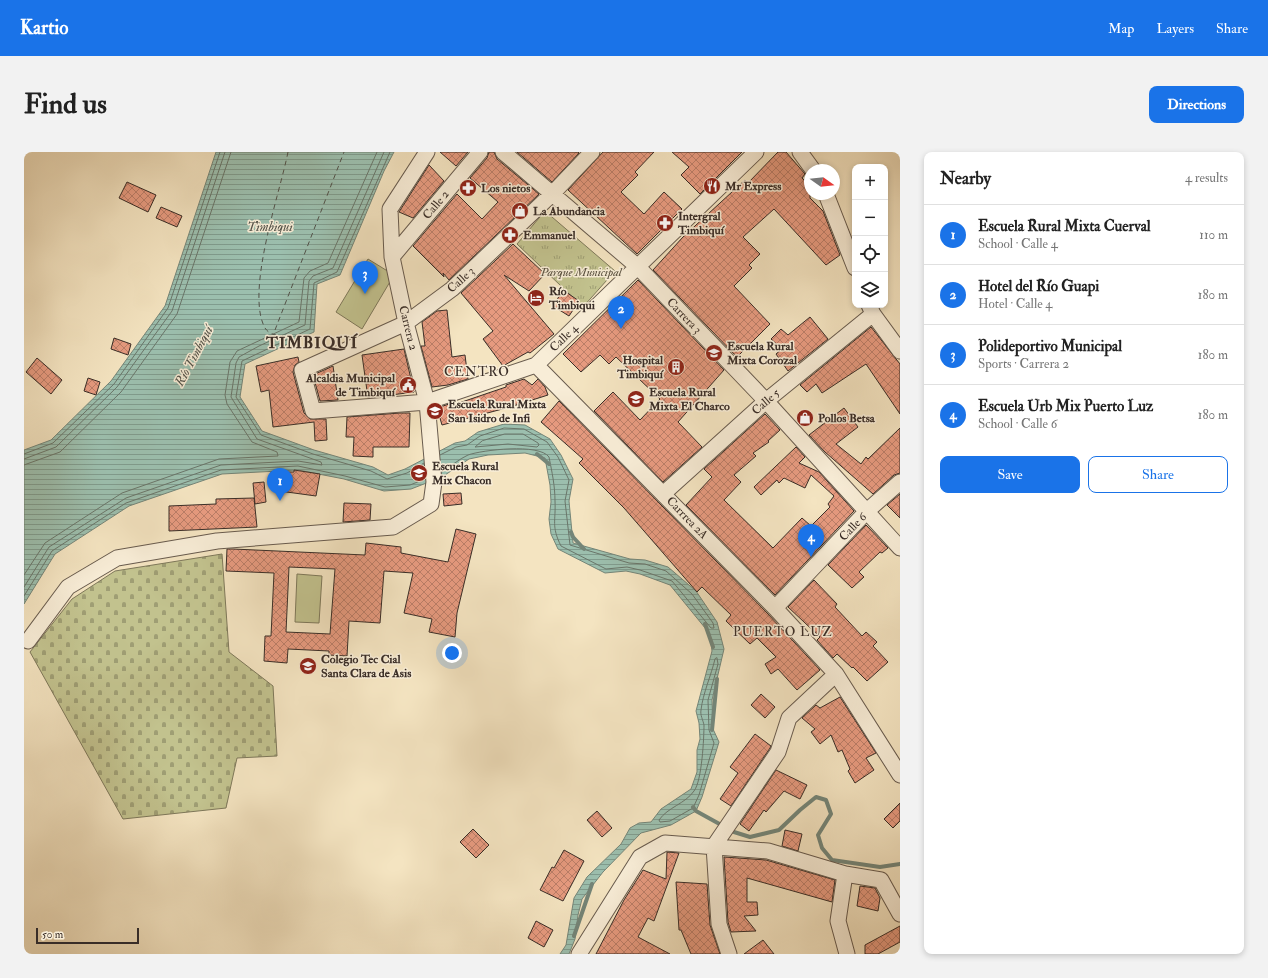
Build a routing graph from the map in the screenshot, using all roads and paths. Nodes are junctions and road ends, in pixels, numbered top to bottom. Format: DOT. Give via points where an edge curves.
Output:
graph roads {
  1 [pos="427,152"];
  2 [pos="480,152"];
  3 [pos="503,152"];
  4 [pos="592,152"];
  5 [pos="756,152"];
  6 [pos="800,152"];
  7 [pos="809,164"];
  8 [pos="553,193"];
  9 [pos="828,200"];
  10 [pos="392,257"];
  11 [pos="852,260"];
  12 [pos="638,267"];
  13 [pos="871,309"];
  14 [pos="406,323"];
  15 [pos="900,351"];
  16 [pos="536,365"];
  17 [pos="766,401"];
  18 [pos="427,402"];
  19 [pos="313,411"];
  20 [pos="900,482"];
  21 [pos="663,494"];
  22 [pos="867,511"];
  23 [pos="900,548"];
  24 [pos="775,608"];
  25 [pos="28,641"];
  26 [pos="836,674"];
  27 [pos="900,775"];
  28 [pos="714,846"];
  29 [pos="845,874"];
  30 [pos="900,914"];
  31 [pos="580,954"];
  32 [pos="730,954"];
  33 [pos="847,954"];
  1 -- 10 [label="street, Carrera 2" via="390,209"];
  2 -- 10 [label="street, Calle 2"];
  3 -- 8 [label="street, Carrera 3"];
  4 -- 8 [label="street, Calle 3"];
  5 -- 12 [label="street, Calle 4"];
  6 -- 7 [label="street"];
  8 -- 12 [label="street, Carrera 3"];
  8 -- 14 [label="street, Calle 3" via="452,289"];
  9 -- 11 [label="street"];
  10 -- 14 [label="street, Carrera 2"];
  12 -- 16 [label="street, Calle 4"];
  12 -- 17 [label="street, Carrera 3"];
  13 -- 15 [label="street"];
  13 -- 17 [label="street, Calle 5"];
  14 -- 18 [label="street, Carrera 2"];
  14 -- 19 [label="street, Calle 3" via="302,370"];
  16 -- 18 [label="street, Calle 4"];
  16 -- 21 [label="street, Carrrea 2A"];
  17 -- 21 [label="street, Calle 5"];
  17 -- 22 [label="street, Carrera 3"];
  18 -- 19 [label="street, Calle 4"];
  18 -- 25 [label="street, Carrera 2" via="434,482 432,504 393,527 217,541 117,558 68,587"];
  20 -- 22 [label="street, Calle 6"];
  21 -- 24 [label="street, Carrrea 2A"];
  22 -- 23 [label="street, Carrera 3"];
  22 -- 24 [label="street, Calle 6"];
  24 -- 26 [label="street, Carrrea 2A"];
  26 -- 27 [label="street, Carrrea 2A"];
  26 -- 28 [label="street" via="789,718 778,752"];
  28 -- 29 [label="street" via="768,851"];
  28 -- 31 [label="street" via="665,843 640,857"];
  28 -- 32 [label="street" via="719,924"];
  29 -- 30 [label="street" via="881,880"];
  29 -- 33 [label="street" via="838,921"];
}
